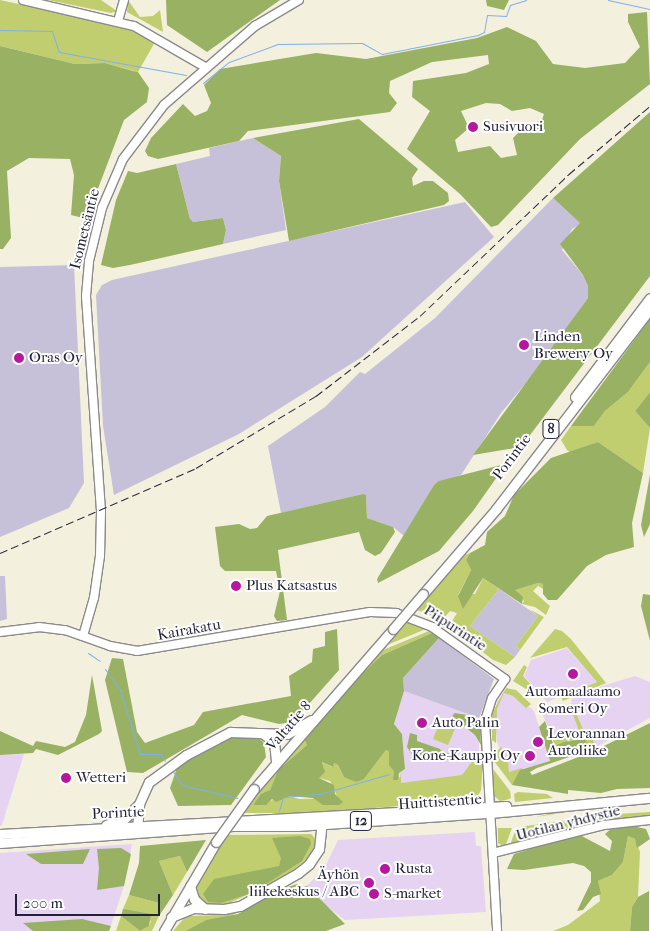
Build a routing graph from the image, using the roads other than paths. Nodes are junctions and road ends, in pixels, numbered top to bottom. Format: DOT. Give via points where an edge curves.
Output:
graph roads {
  1 [pos="23,0"];
  2 [pos="124,0"];
  3 [pos="299,0"];
  4 [pos="118,21"];
  5 [pos="205,67"];
  6 [pos="650,298"];
  7 [pos="650,309"];
  8 [pos="452,561"];
  9 [pos="424,594"];
  10 [pos="386,612"];
  11 [pos="0,632"];
  12 [pos="83,636"];
  13 [pos="311,720"];
  14 [pos="262,733"];
  15 [pos="276,761"];
  16 [pos="650,798"];
  17 [pos="141,808"];
  18 [pos="489,809"];
  19 [pos="322,820"];
  20 [pos="650,820"];
  21 [pos="235,822"];
  22 [pos="163,824"];
  23 [pos="138,827"];
  24 [pos="90,828"];
  25 [pos="0,834"];
  26 [pos="0,843"];
  27 [pos="493,853"];
  28 [pos="190,886"];
  29 [pos="206,909"];
  30 [pos="171,917"];
  31 [pos="164,931"];
  32 [pos="497,931"];
  1 -- 4 [label="main road"];
  2 -- 4 [label="main road"];
  3 -- 5 [label="main road, Isometsäntie" via="267,18"];
  4 -- 5 [label="main road" via="161,40"];
  5 -- 12 [label="main road, Isometsäntie" via="159,111 123,159 102,208 89,261 87,319 101,537 97,586"];
  6 -- 8 [label="highway, Porintie / 8"];
  7 -- 8 [label="highway, Porintie / 8"];
  8 -- 9 [label="highway, Porintie / 8"];
  9 -- 13 [label="highway, Valtatie 8 / 8, bridge"];
  10 -- 12 [label="main road, Kairakatu" via="152,650 122,649"];
  10 -- 18 [label="main road, Piipurintie" via="432,626 505,679 492,698 485,718"];
  11 -- 12 [label="main road, Kairakatu" via="39,627"];
  13 -- 14 [label="highway" via="294,732"];
  13 -- 15 [label="highway, Valtatie 8 / 8"];
  14 -- 15 [label="highway" via="274,742"];
  14 -- 17 [label="highway" via="241,730 224,734 163,771 149,782"];
  15 -- 28 [label="highway, Valtatie 8 / 8, bridge" via="216,842"];
  16 -- 18 [label="highway, Huittistentie / 12"];
  17 -- 22 [label="highway"];
  17 -- 23 [label="highway"];
  17 -- 24 [label="highway" via="125,818"];
  18 -- 19 [label="highway, Huittistentie / 12"];
  18 -- 27 [label="main road"];
  19 -- 21 [label="highway, Huittistentie / 12"];
  19 -- 29 [label="highway" via="319,849 304,869 240,906"];
  20 -- 27 [label="main road, Uotilan yhdystie" via="604,825"];
  21 -- 22 [label="highway, Porintie / 12"];
  21 -- 23 [label="highway, Porintie / 12"];
  22 -- 23 [label="highway, Porintie / 12"];
  23 -- 24 [label="highway, Porintie / 12"];
  23 -- 26 [label="highway, Porintie / 12"];
  24 -- 25 [label="highway, Porintie / 12"];
  27 -- 32 [label="main road"];
  28 -- 29 [label="highway" via="194,899"];
  28 -- 30 [label="highway, 8"];
  29 -- 30 [label="highway" via="193,908"];
  30 -- 31 [label="highway, 8"];
}
